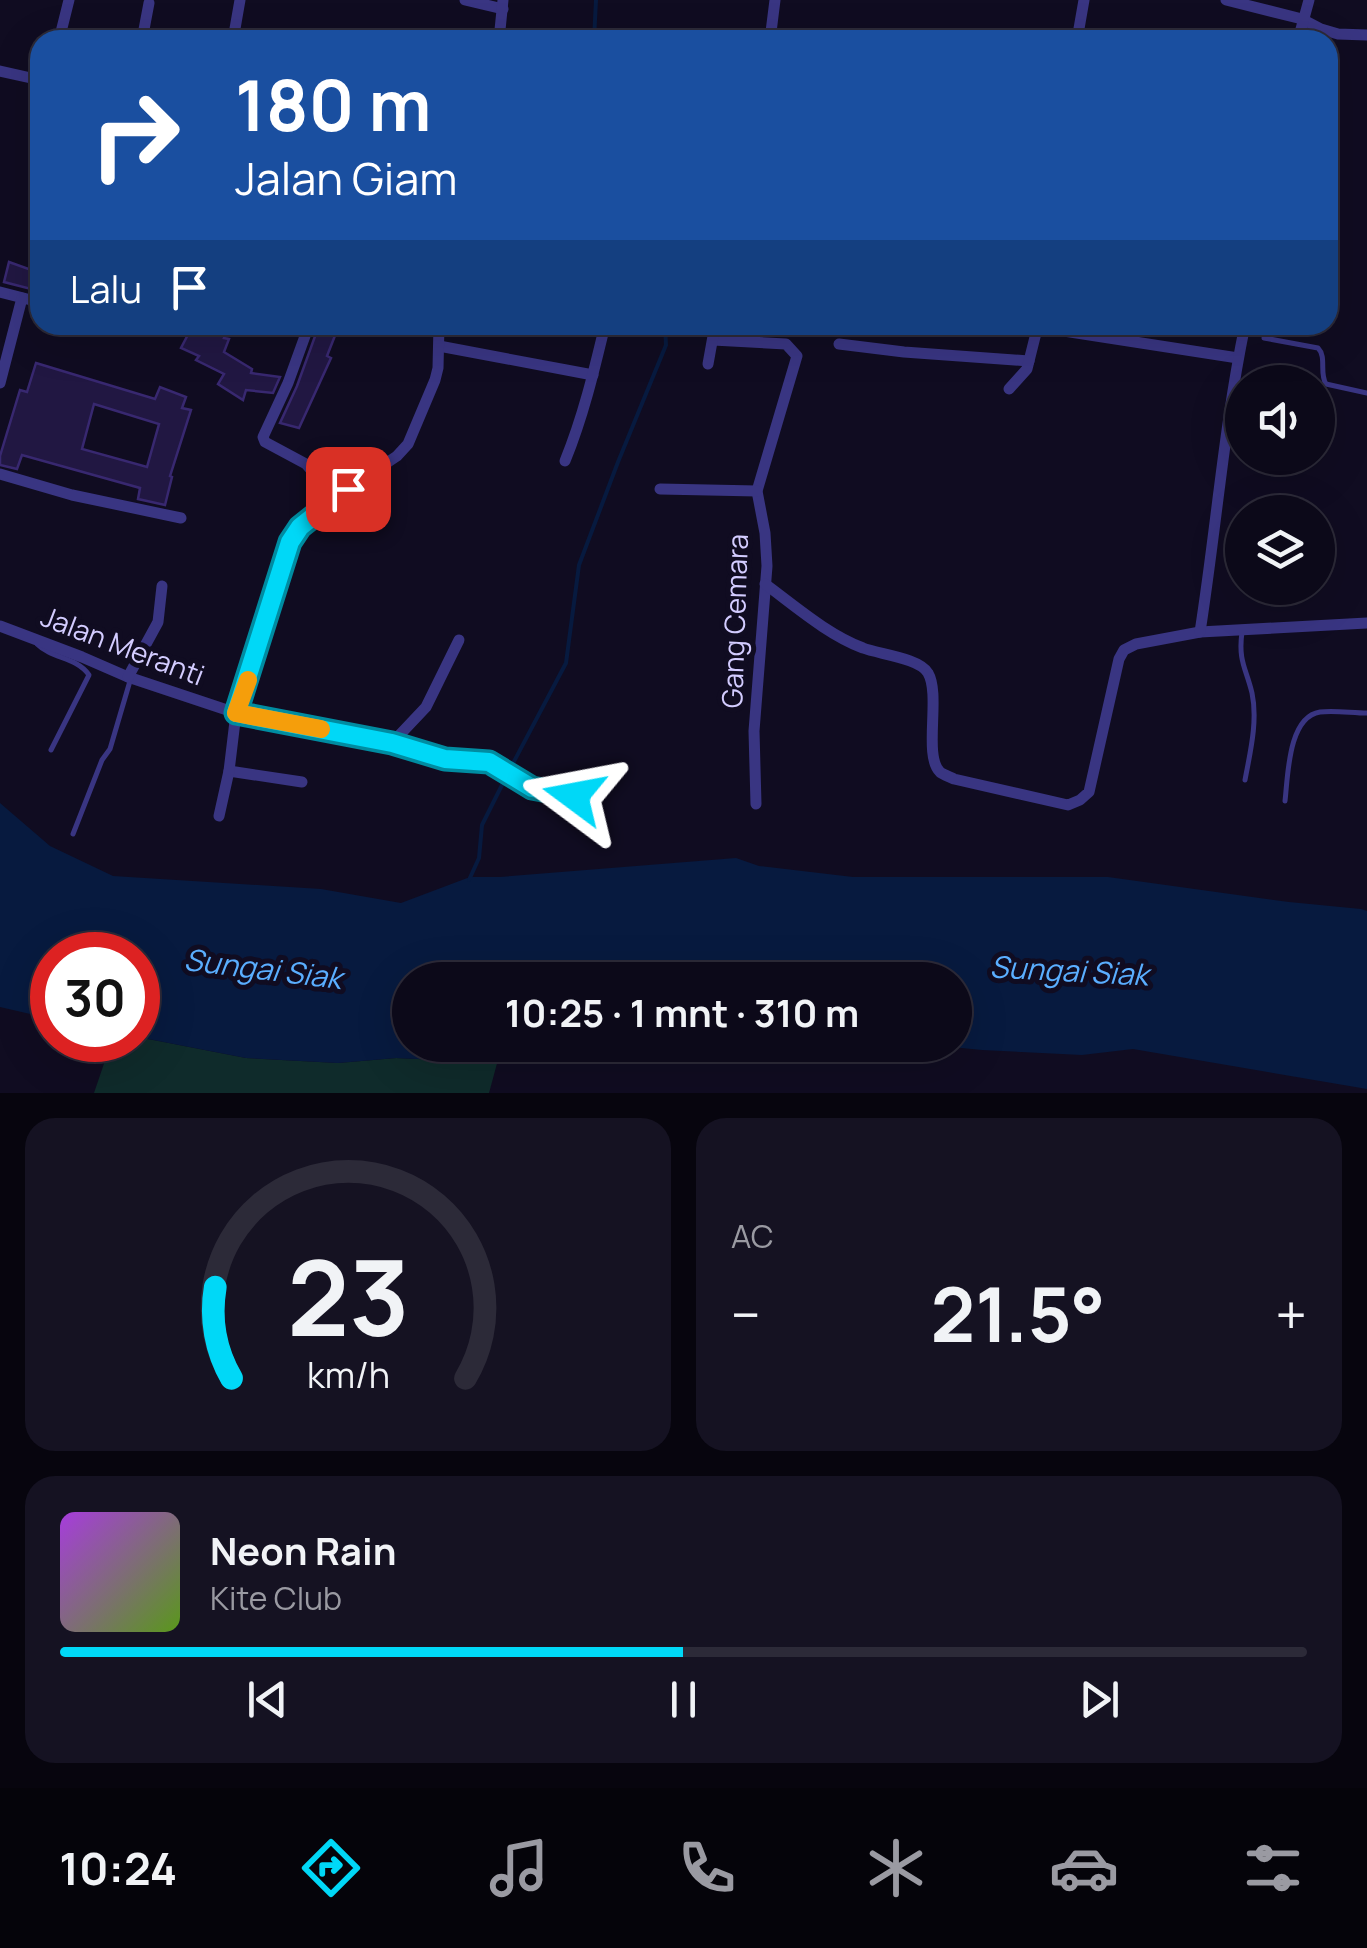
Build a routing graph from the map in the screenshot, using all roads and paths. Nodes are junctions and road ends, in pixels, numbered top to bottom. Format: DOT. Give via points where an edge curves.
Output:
graph roads {
  1 [pos="70,0"];
  2 [pos="240,0"];
  3 [pos="465,0"];
  4 [pos="775,0"];
  5 [pos="1084,0"];
  6 [pos="1226,0"];
  7 [pos="1309,0"];
  8 [pos="149,3"];
  9 [pos="503,4"];
  10 [pos="1302,18"];
  11 [pos="62,30"];
  12 [pos="144,30"];
  13 [pos="235,30"];
  14 [pos="500,30"];
  15 [pos="771,30"];
  16 [pos="1079,30"];
  17 [pos="1300,30"];
  18 [pos="1324,30"];
  19 [pos="1338,34"];
  20 [pos="1367,35"];
  21 [pos="0,71"];
  22 [pos="30,78"];
  23 [pos="0,292"];
  24 [pos="22,298"];
  25 [pos="30,300"];
  26 [pos="305,335"];
  27 [pos="439,335"];
  28 [pos="603,335"];
  29 [pos="714,335"];
  30 [pos="1036,335"];
  31 [pos="1094,335"];
  32 [pos="1243,335"];
  33 [pos="1264,338"];
  34 [pos="713,340"];
  35 [pos="839,344"];
  36 [pos="439,346"];
  37 [pos="1238,358"];
  38 [pos="1029,360"];
  39 [pos="708,364"];
  40 [pos="593,375"];
  41 [pos="0,383"];
  42 [pos="1008,388"];
  43 [pos="1367,393"];
  44 [pos="565,462"];
  45 [pos="0,474"];
  46 [pos="660,488"];
  47 [pos="758,491"];
  48 [pos="336,498"];
  49 [pos="180,518"];
  50 [pos="765,584"];
  51 [pos="162,586"];
  52 [pos="1367,623"];
  53 [pos="0,626"];
  54 [pos="1242,629"];
  55 [pos="1200,632"];
  56 [pos="32,638"];
  57 [pos="459,640"];
  58 [pos="129,678"];
  59 [pos="236,713"];
  60 [pos="1367,713"];
  61 [pos="392,743"];
  62 [pos="52,750"];
  63 [pos="229,771"];
  64 [pos="1245,780"];
  65 [pos="302,782"];
  66 [pos="574,796"];
  67 [pos="1285,801"];
  68 [pos="756,804"];
  69 [pos="219,816"];
  70 [pos="72,834"];
  1 -- 11 [label="street"];
  2 -- 13 [label="street"];
  3 -- 9 [label="street"];
  4 -- 15 [label="street"];
  5 -- 16 [label="street"];
  6 -- 10 [label="street"];
  7 -- 10 [label="street"];
  8 -- 12 [label="street"];
  9 -- 14 [label="street"];
  10 -- 17 [label="street"];
  10 -- 18 [label="street"];
  19 -- 20 [label="street"];
  21 -- 22 [label="street"];
  23 -- 24 [label="street"];
  24 -- 25 [label="street"];
  24 -- 41 [label="street"];
  26 -- 48 [label="street" via="264,437 309,467"];
  27 -- 36 [label="street"];
  28 -- 40 [label="street"];
  29 -- 34 [label="street"];
  30 -- 38 [label="street"];
  31 -- 37 [label="street"];
  32 -- 37 [label="street"];
  33 -- 43 [label="lane" via="1319,349 1325,383"];
  34 -- 39 [label="street"];
  34 -- 47 [label="street, Gang Cemara" via="786,344 796,356"];
  35 -- 38 [label="street"];
  36 -- 40 [label="street"];
  36 -- 48 [label="street" via="435,380 408,444"];
  37 -- 55 [label="street"];
  38 -- 42 [label="street"];
  40 -- 44 [label="street"];
  45 -- 49 [label="street"];
  46 -- 47 [label="street"];
  47 -- 50 [label="street, Gang Cemara"];
  48 -- 59 [label="street" via="290,542"];
  50 -- 55 [label="street" via="861,648 924,668 932,696 933,762 941,773 1068,805 1090,792 1124,650"];
  50 -- 68 [label="street, Gang Cemara"];
  51 -- 58 [label="street" via="158,622"];
  52 -- 54 [label="street"];
  53 -- 56 [label="street, Jalan Meranti"];
  54 -- 55 [label="street"];
  54 -- 64 [label="lane" via="1239,652 1254,715"];
  56 -- 58 [label="street, Jalan Meranti"];
  56 -- 62 [label="lane" via="89,675"];
  57 -- 61 [label="street" via="426,708"];
  58 -- 59 [label="street, Jalan Meranti"];
  58 -- 70 [label="lane" via="110,750"];
  59 -- 61 [label="street, Jalan Meranti"];
  59 -- 63 [label="street"];
  60 -- 67 [label="lane" via="1320,712 1300,722"];
  61 -- 66 [label="street, Jalan Meranti" via="445,759 489,762 532,788"];
  63 -- 65 [label="street"];
  63 -- 69 [label="street"];
}
